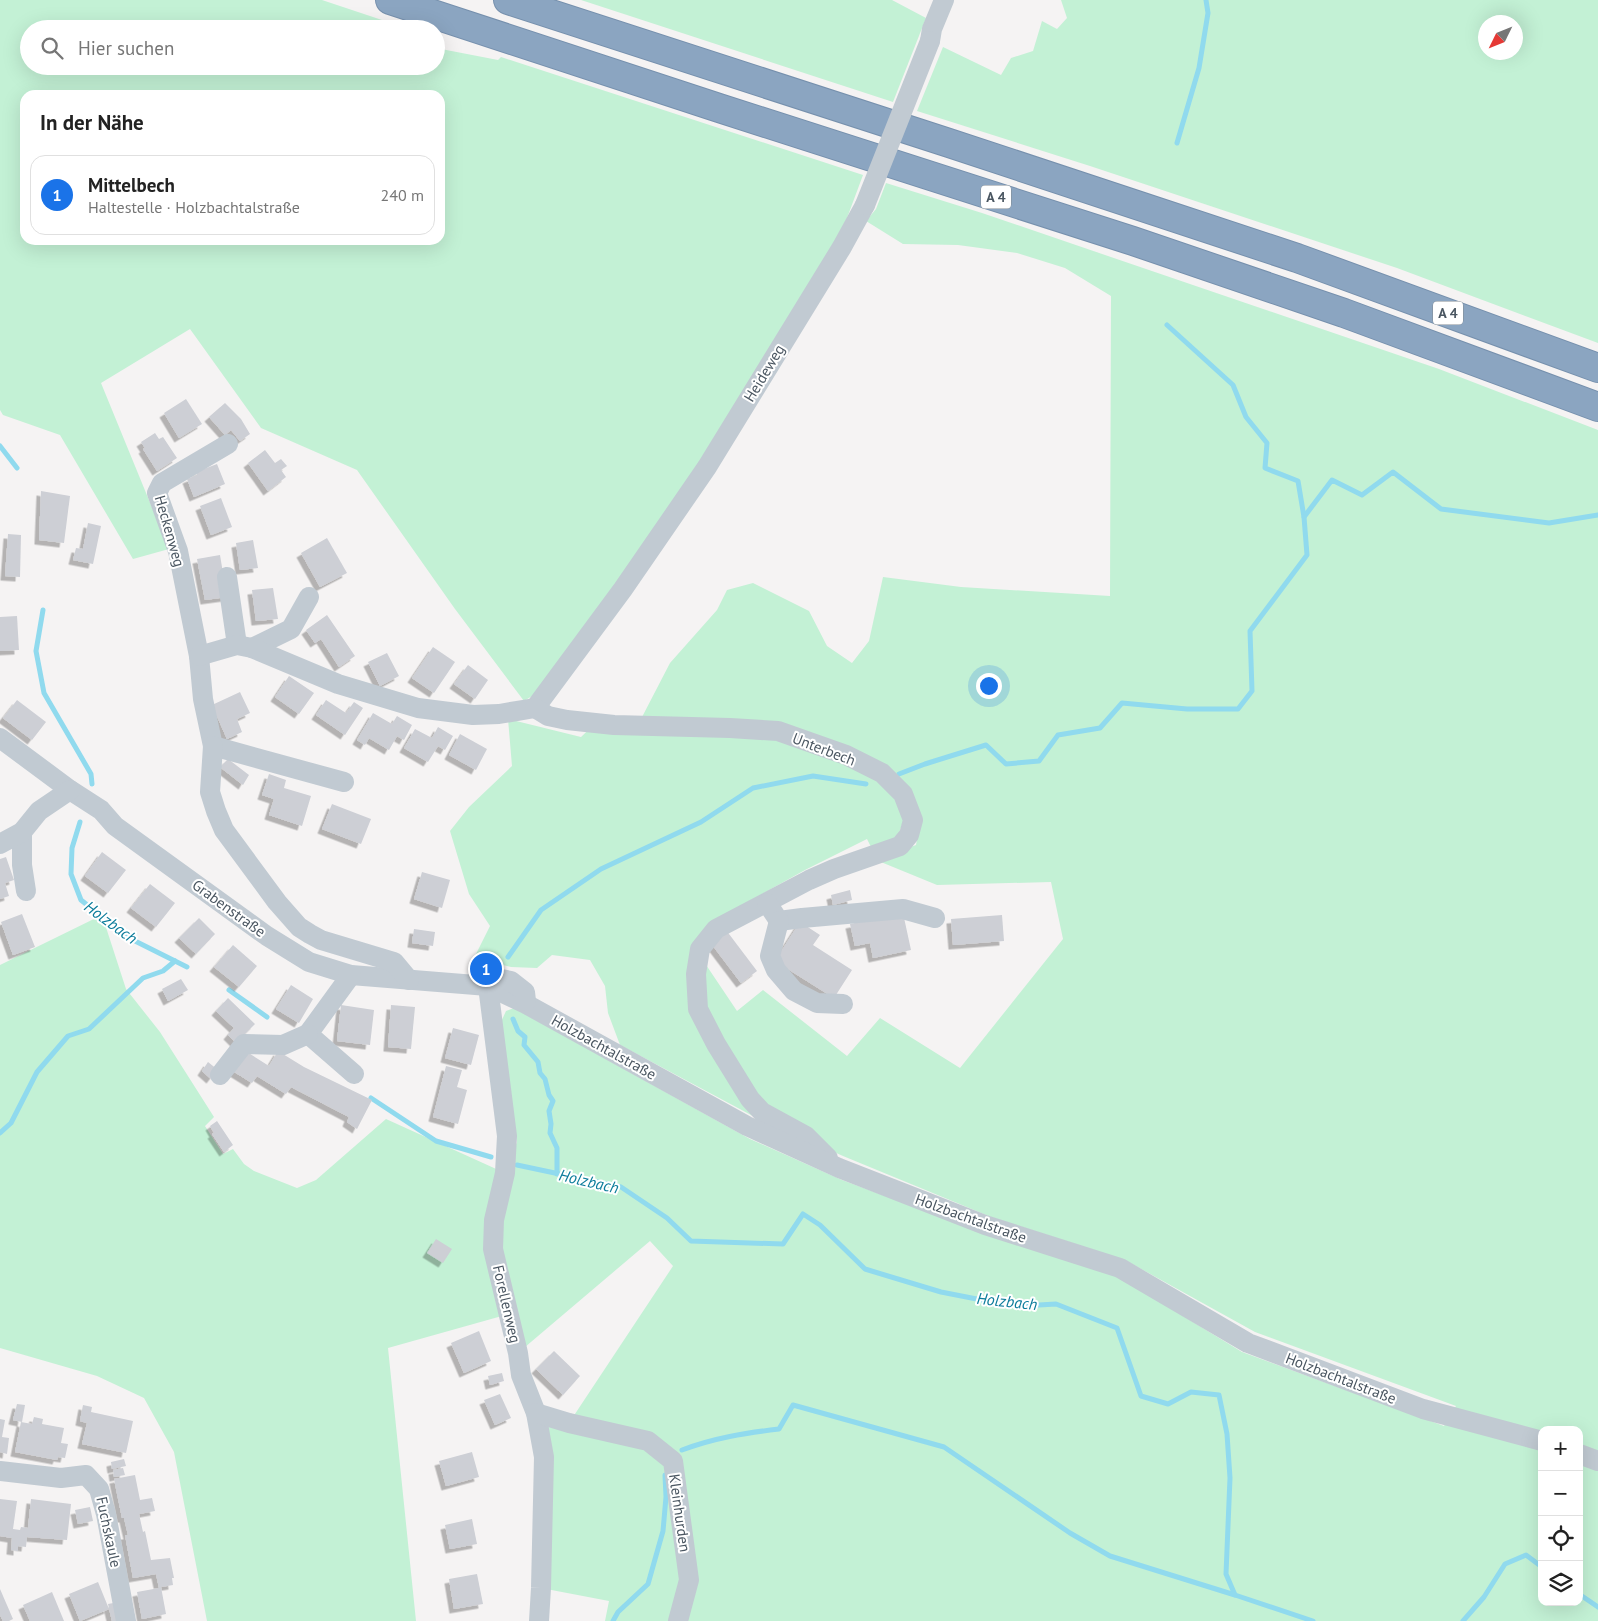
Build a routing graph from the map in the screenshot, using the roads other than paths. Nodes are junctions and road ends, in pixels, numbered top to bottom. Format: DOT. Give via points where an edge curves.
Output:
graph roads {
  1 [pos="390,0"];
  2 [pos="508,0"];
  3 [pos="944,0"];
  4 [pos="1598,368"];
  5 [pos="1598,406"];
  6 [pos="228,444"];
  7 [pos="228,577"];
  8 [pos="309,597"];
  9 [pos="245,647"];
  10 [pos="199,656"];
  11 [pos="530,709"];
  12 [pos="0,738"];
  13 [pos="213,746"];
  14 [pos="344,782"];
  15 [pos="70,790"];
  16 [pos="22,832"];
  17 [pos="0,844"];
  18 [pos="26,891"];
  19 [pos="767,902"];
  20 [pos="935,918"];
  21 [pos="779,921"];
  22 [pos="351,975"];
  23 [pos="409,980"];
  24 [pos="488,986"];
  25 [pos="843,1004"];
  26 [pos="308,1034"];
  27 [pos="354,1074"];
  28 [pos="220,1075"];
  29 [pos="839,1168"];
  30 [pos="536,1414"];
  31 [pos="1538,1440"];
  32 [pos="1583,1455"];
  33 [pos="1598,1461"];
  34 [pos="0,1471"];
  35 [pos="126,1621"];
  36 [pos="539,1621"];
  37 [pos="678,1621"];
  1 -- 5 [label="highway, A 4" via="1133,241 1344,313"];
  2 -- 4 [label="highway, A 4" via="1297,258"];
  3 -- 11 [label="street, Heideweg, bridge" via="865,205 842,247 707,466 628,581"];
  6 -- 10 [label="street, Heckenweg" via="162,483 157,493 178,551"];
  7 -- 9 [label="street"];
  8 -- 9 [label="street" via="291,628"];
  9 -- 10 [label="street"];
  9 -- 11 [label="street" via="338,684 418,708 473,715"];
  10 -- 13 [label="street, Heckenweg" via="203,699"];
  11 -- 19 [label="street, Unterbech" via="548,716 595,723 778,731 846,755 882,773 903,794 912,820 909,835 900,846 834,868"];
  12 -- 15 [label="street, Grabenstraße"];
  13 -- 14 [label="street"];
  13 -- 23 [label="street, Heckenweg" via="210,792 216,811 224,830 277,902 299,927 310,934 394,962"];
  15 -- 16 [label="street" via="39,811"];
  15 -- 22 [label="street, Grabenstraße" via="266,936 309,962"];
  16 -- 17 [label="street"];
  16 -- 18 [label="street"];
  19 -- 21 [label="street"];
  19 -- 29 [label="street, Unterbech" via="716,929 700,948 696,974 698,1009 750,1099 762,1112 806,1136"];
  20 -- 21 [label="street" via="903,909"];
  21 -- 25 [label="street" via="770,956 776,970 794,992 817,1003"];
  22 -- 23 [label="street, Grabenstraße"];
  22 -- 26 [label="street"];
  23 -- 24 [label="street, Holzbachtalstraße"];
  24 -- 29 [label="street, Holzbachtalstraße" via="747,1126"];
  24 -- 30 [label="street, Forellenweg" via="507,1136 505,1173 494,1220 494,1249 521,1375"];
  26 -- 27 [label="street"];
  26 -- 28 [label="street" via="283,1045 244,1044"];
  29 -- 31 [label="street, Holzbachtalstraße" via="985,1225 1120,1268 1248,1343 1423,1409"];
  30 -- 36 [label="street, Forellenweg" via="544,1457"];
  30 -- 37 [label="street, Kleinhurden" via="648,1442 673,1460 689,1580"];
  32 -- 33 [label="street"];
  34 -- 35 [label="street, Fuchskaule" via="61,1478 86,1475 100,1489"];
}
